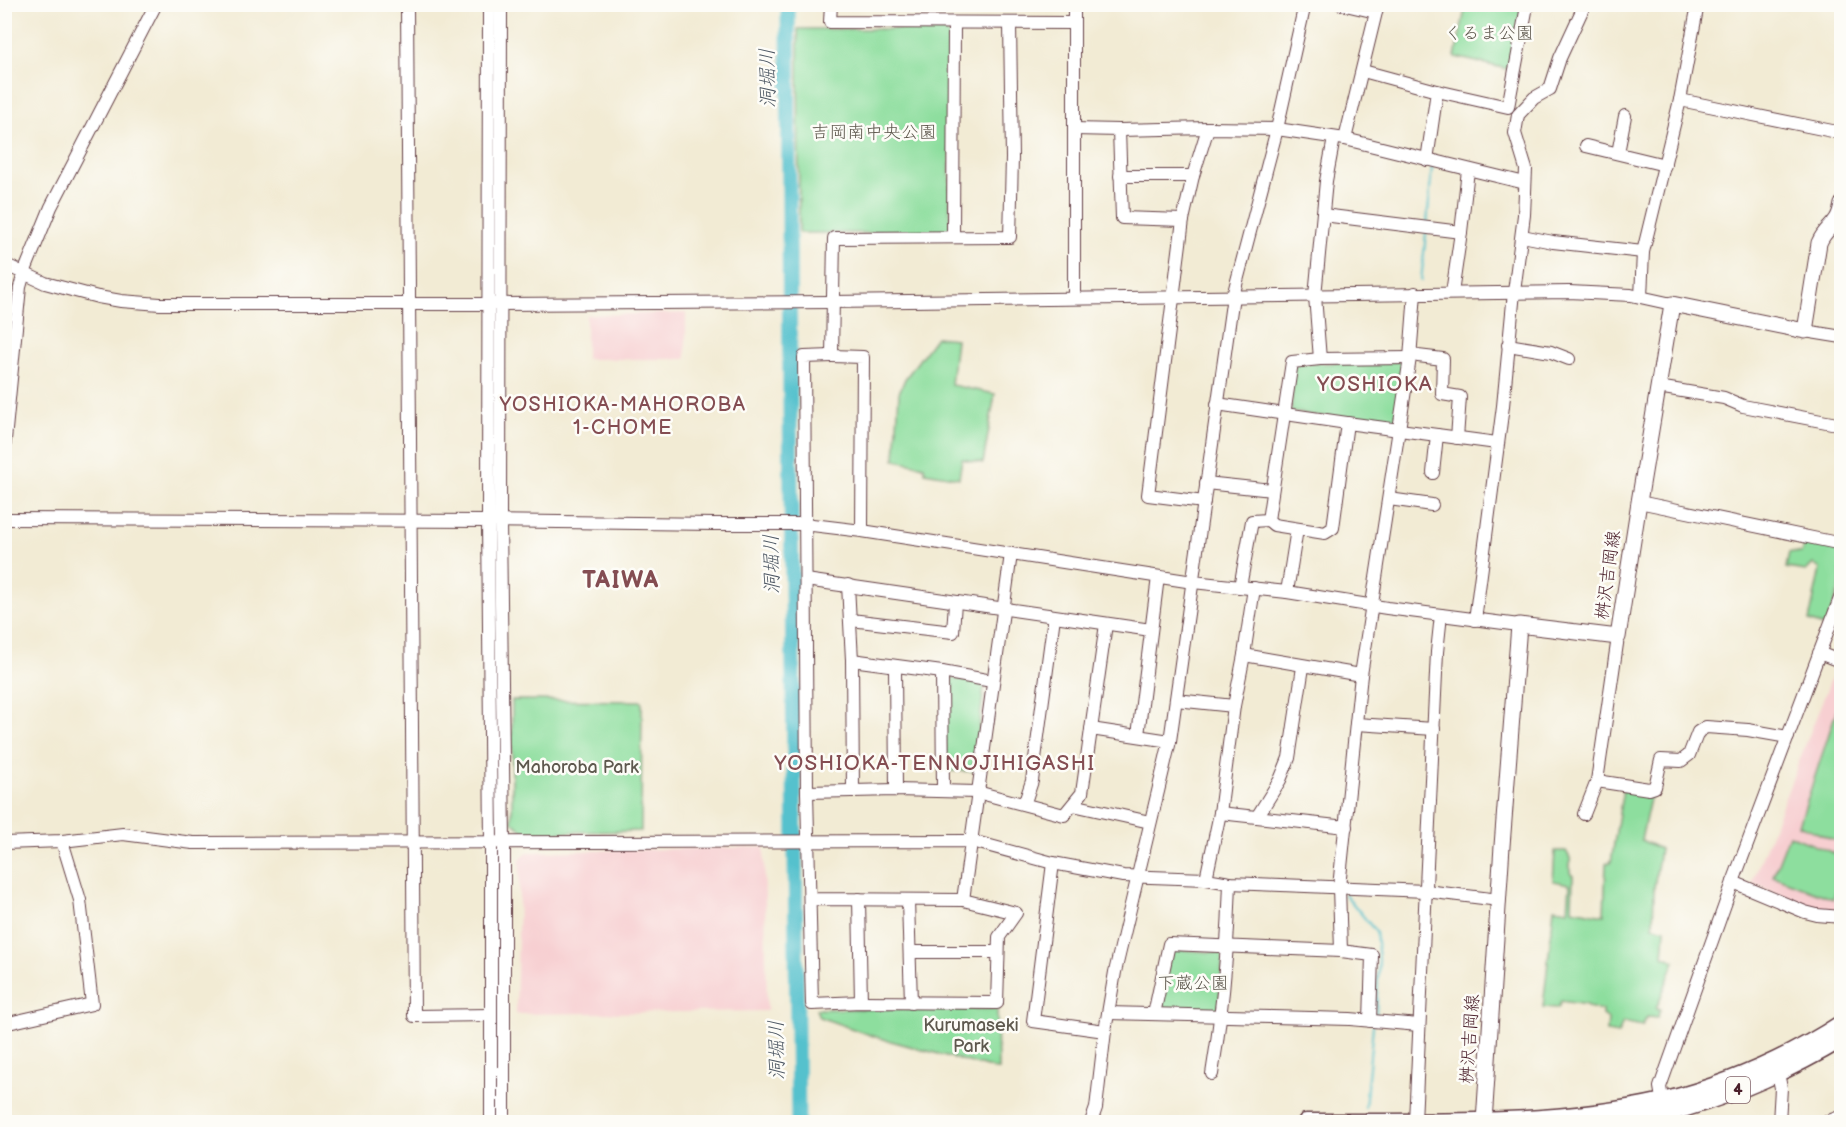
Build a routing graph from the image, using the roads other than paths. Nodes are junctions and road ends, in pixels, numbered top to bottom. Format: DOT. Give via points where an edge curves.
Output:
graph roads {
  1 [pos="156,4"];
  2 [pos="407,4"];
  3 [pos="489,4"];
  4 [pos="501,4"];
  5 [pos="831,4"];
  6 [pos="1074,4"];
  7 [pos="1305,4"];
  8 [pos="1341,4"];
  9 [pos="1585,4"];
  10 [pos="1698,4"];
  11 [pos="1525,5"];
  12 [pos="1377,8"];
  13 [pos="1074,23"];
  14 [pos="954,24"];
  15 [pos="1010,24"];
  16 [pos="1363,71"];
  17 [pos="1437,91"];
  18 [pos="1680,100"];
  19 [pos="1513,111"];
  20 [pos="1625,116"];
  21 [pos="1208,128"];
  22 [pos="1074,129"];
  23 [pos="1276,129"];
  24 [pos="1119,130"];
  25 [pos="1842,133"];
  26 [pos="1340,139"];
  27 [pos="1586,146"];
  28 [pos="1618,153"];
  29 [pos="1426,160"];
  30 [pos="1665,165"];
  31 [pos="1468,170"];
  32 [pos="1120,176"];
  33 [pos="1193,176"];
  34 [pos="1525,183"];
  35 [pos="1842,204"];
  36 [pos="1323,215"];
  37 [pos="1183,220"];
  38 [pos="1461,232"];
  39 [pos="953,236"];
  40 [pos="1522,236"];
  41 [pos="1643,252"];
  42 [pos="4,264"];
  43 [pos="24,273"];
  44 [pos="1514,292"];
  45 [pos="1415,293"];
  46 [pos="1452,293"];
  47 [pos="1315,296"];
  48 [pos="1233,297"];
  49 [pos="1641,297"];
  50 [pos="1074,298"];
  51 [pos="1174,298"];
  52 [pos="832,302"];
  53 [pos="410,304"];
  54 [pos="494,304"];
  55 [pos="1672,304"];
  56 [pos="1804,331"];
  57 [pos="1842,337"];
  58 [pos="1508,345"];
  59 [pos="1412,354"];
  60 [pos="832,356"];
  61 [pos="1320,359"];
  62 [pos="1569,359"];
  63 [pos="1658,387"];
  64 [pos="1218,404"];
  65 [pos="1283,414"];
  66 [pos="1347,423"];
  67 [pos="1842,424"];
  68 [pos="1403,431"];
  69 [pos="1437,435"];
  70 [pos="1457,438"];
  71 [pos="1497,443"];
  72 [pos="4,450"];
  73 [pos="1432,472"];
  74 [pos="1206,483"];
  75 [pos="1272,490"];
  76 [pos="1392,499"];
  77 [pos="1204,502"];
  78 [pos="1639,502"];
  79 [pos="1432,505"];
  80 [pos="4,519"];
  81 [pos="1268,520"];
  82 [pos="410,521"];
  83 [pos="494,521"];
  84 [pos="800,524"];
  85 [pos="1297,530"];
  86 [pos="862,531"];
  87 [pos="1842,544"];
  88 [pos="1011,554"];
  89 [pos="1158,577"];
  90 [pos="806,580"];
  91 [pos="1193,582"];
  92 [pos="848,585"];
  93 [pos="1240,587"];
  94 [pos="1254,588"];
  95 [pos="1287,592"];
  96 [pos="1842,593"];
  97 [pos="955,602"];
  98 [pos="1378,606"];
  99 [pos="1003,609"];
  100 [pos="1441,615"];
  101 [pos="1054,617"];
  102 [pos="851,620"];
  103 [pos="1475,620"];
  104 [pos="1106,624"];
  105 [pos="1519,625"];
  106 [pos="1151,630"];
  107 [pos="1618,637"];
  108 [pos="1819,653"];
  109 [pos="1244,655"];
  110 [pos="852,660"];
  111 [pos="1842,662"];
  112 [pos="895,666"];
  113 [pos="1303,667"];
  114 [pos="942,672"];
  115 [pos="1361,675"];
  116 [pos="992,681"];
  117 [pos="1176,700"];
  118 [pos="1233,706"];
  119 [pos="1359,725"];
  120 [pos="1091,729"];
  121 [pos="1434,729"];
  122 [pos="1138,735"];
  123 [pos="1788,737"];
  124 [pos="1170,741"];
  125 [pos="1597,781"];
  126 [pos="897,790"];
  127 [pos="943,790"];
  128 [pos="853,791"];
  129 [pos="807,792"];
  130 [pos="977,792"];
  131 [pos="1022,803"];
  132 [pos="1073,805"];
  133 [pos="1220,813"];
  134 [pos="1584,814"];
  135 [pos="1257,817"];
  136 [pos="1150,822"];
  137 [pos="1346,827"];
  138 [pos="62,841"];
  139 [pos="808,841"];
  140 [pos="972,842"];
  141 [pos="4,843"];
  142 [pos="413,843"];
  143 [pos="497,843"];
  144 [pos="1053,863"];
  145 [pos="1138,876"];
  146 [pos="1206,879"];
  147 [pos="1733,882"];
  148 [pos="1230,883"];
  149 [pos="1343,887"];
  150 [pos="1426,891"];
  151 [pos="810,899"];
  152 [pos="859,899"];
  153 [pos="908,900"];
  154 [pos="963,900"];
  155 [pos="1499,900"];
  156 [pos="1842,917"];
  157 [pos="1228,946"];
  158 [pos="1341,951"];
  159 [pos="910,952"];
  160 [pos="997,952"];
  161 [pos="861,1002"];
  162 [pos="911,1003"];
  163 [pos="1108,1013"];
  164 [pos="1155,1014"];
  165 [pos="491,1015"];
  166 [pos="1222,1016"];
  167 [pos="1374,1021"];
  168 [pos="1842,1023"];
  169 [pos="4,1024"];
  170 [pos="1419,1025"];
  171 [pos="1105,1031"];
  172 [pos="1842,1040"];
  173 [pos="1778,1073"];
  174 [pos="1212,1074"];
  175 [pos="1664,1113"];
  176 [pos="1842,1116"];
  177 [pos="1415,1121"];
  178 [pos="491,1122"];
  179 [pos="504,1122"];
  180 [pos="1091,1122"];
  181 [pos="1306,1122"];
  182 [pos="1484,1122"];
  183 [pos="1627,1122"];
  184 [pos="1779,1122"];
  185 [pos="1826,1122"];
  1 -- 43 [label="street" via="51,207"];
  2 -- 53 [label="street"];
  3 -- 54 [label="street"];
  4 -- 54 [label="street"];
  5 -- 14 [label="street" via="830,22"];
  6 -- 13 [label="street"];
  7 -- 23 [label="street"];
  8 -- 12 [label="street"];
  9 -- 19 [label="street" via="1550,89"];
  10 -- 18 [label="street"];
  11 -- 19 [label="street"];
  12 -- 16 [label="street"];
  13 -- 15 [label="street"];
  13 -- 22 [label="street"];
  14 -- 15 [label="street"];
  14 -- 39 [label="street"];
  15 -- 39 [label="street" via="1010,237"];
  16 -- 17 [label="street"];
  16 -- 26 [label="street"];
  17 -- 19 [label="street"];
  17 -- 29 [label="street"];
  18 -- 25 [label="street"];
  18 -- 30 [label="street"];
  19 -- 34 [label="street" via="1526,169"];
  20 -- 28 [label="street"];
  21 -- 23 [label="street"];
  21 -- 24 [label="street"];
  21 -- 33 [label="street"];
  22 -- 24 [label="street"];
  22 -- 50 [label="street"];
  23 -- 26 [label="street"];
  23 -- 48 [label="street"];
  24 -- 32 [label="street"];
  26 -- 29 [label="street"];
  26 -- 36 [label="street" via="1326,181"];
  27 -- 28 [label="street"];
  28 -- 30 [label="street"];
  29 -- 31 [label="street"];
  30 -- 41 [label="street"];
  31 -- 34 [label="street"];
  31 -- 38 [label="street"];
  32 -- 33 [label="street"];
  32 -- 37 [label="street" via="1122,219"];
  33 -- 37 [label="street"];
  34 -- 40 [label="street"];
  35 -- 56 [label="main road" via="1834,225 1823,232 1819,243"];
  36 -- 38 [label="street"];
  36 -- 47 [label="street"];
  37 -- 51 [label="street"];
  38 -- 46 [label="street"];
  39 -- 52 [label="street" via="834,238"];
  40 -- 41 [label="street"];
  40 -- 44 [label="street"];
  41 -- 49 [label="street"];
  42 -- 43 [label="street"];
  43 -- 53 [label="street" via="45,284 121,301"];
  43 -- 72 [label="street"];
  44 -- 46 [label="street"];
  44 -- 49 [label="street"];
  44 -- 58 [label="street"];
  45 -- 46 [label="street"];
  45 -- 47 [label="street"];
  45 -- 59 [label="street"];
  47 -- 48 [label="street"];
  47 -- 61 [label="street"];
  48 -- 51 [label="street"];
  48 -- 64 [label="street"];
  49 -- 55 [label="street"];
  50 -- 51 [label="street"];
  50 -- 52 [label="street"];
  51 -- 77 [label="street" via="1148,495"];
  52 -- 54 [label="street"];
  52 -- 60 [label="street"];
  53 -- 54 [label="street"];
  53 -- 82 [label="street"];
  54 -- 83 [label="street"];
  55 -- 56 [label="main road"];
  55 -- 63 [label="main road, 桝沢吉岡線"];
  56 -- 57 [label="street"];
  58 -- 62 [label="street"];
  58 -- 71 [label="street"];
  59 -- 61 [label="street"];
  59 -- 68 [label="street"];
  59 -- 70 [label="street" via="1443,359 1442,394 1460,397"];
  60 -- 84 [label="street" via="804,357"];
  60 -- 86 [label="street" via="863,357"];
  61 -- 65 [label="street" via="1292,362"];
  63 -- 67 [label="street"];
  63 -- 78 [label="main road, 桝沢吉岡線"];
  64 -- 65 [label="street"];
  64 -- 74 [label="street"];
  65 -- 66 [label="street"];
  65 -- 75 [label="street"];
  66 -- 68 [label="street"];
  66 -- 85 [label="street" via="1333,528 1325,533"];
  68 -- 69 [label="street"];
  68 -- 76 [label="street"];
  69 -- 70 [label="street"];
  69 -- 73 [label="street"];
  70 -- 71 [label="street"];
  71 -- 103 [label="street"];
  74 -- 75 [label="street"];
  74 -- 77 [label="street"];
  75 -- 81 [label="street"];
  76 -- 79 [label="street"];
  76 -- 98 [label="street"];
  77 -- 91 [label="street"];
  78 -- 87 [label="street"];
  78 -- 107 [label="main road, 桝沢吉岡線"];
  80 -- 82 [label="street"];
  81 -- 85 [label="street"];
  81 -- 93 [label="street" via="1252,521"];
  82 -- 83 [label="street"];
  82 -- 142 [label="street"];
  83 -- 84 [label="street"];
  83 -- 143 [label="street"];
  84 -- 86 [label="street"];
  84 -- 90 [label="street"];
  85 -- 95 [label="street"];
  86 -- 88 [label="street"];
  88 -- 89 [label="street"];
  88 -- 99 [label="street"];
  89 -- 91 [label="street"];
  89 -- 106 [label="street"];
  90 -- 92 [label="street"];
  90 -- 129 [label="street"];
  91 -- 93 [label="street"];
  91 -- 117 [label="street"];
  92 -- 97 [label="street"];
  92 -- 102 [label="street"];
  93 -- 94 [label="street"];
  94 -- 95 [label="street"];
  94 -- 109 [label="street"];
  95 -- 98 [label="street"];
  96 -- 108 [label="street"];
  97 -- 99 [label="street"];
  97 -- 102 [label="street" via="953,632"];
  98 -- 100 [label="street"];
  98 -- 115 [label="street"];
  99 -- 101 [label="street"];
  99 -- 116 [label="street"];
  100 -- 103 [label="street"];
  100 -- 121 [label="street"];
  101 -- 104 [label="street"];
  101 -- 131 [label="street" via="1032,781"];
  102 -- 110 [label="street"];
  103 -- 105 [label="street"];
  104 -- 106 [label="street"];
  104 -- 120 [label="street"];
  105 -- 107 [label="main road, 桝沢吉岡線"];
  105 -- 155 [label="main road, 桝沢吉岡線"];
  106 -- 122 [label="street"];
  107 -- 125 [label="street"];
  108 -- 111 [label="street"];
  108 -- 123 [label="street"];
  109 -- 113 [label="street"];
  109 -- 118 [label="street"];
  110 -- 112 [label="street"];
  110 -- 128 [label="street"];
  112 -- 114 [label="street"];
  112 -- 126 [label="street"];
  113 -- 115 [label="street"];
  113 -- 135 [label="street" via="1289,758"];
  114 -- 116 [label="street"];
  114 -- 127 [label="street"];
  115 -- 119 [label="street"];
  116 -- 130 [label="street"];
  117 -- 118 [label="street"];
  117 -- 124 [label="street"];
  118 -- 133 [label="street"];
  119 -- 121 [label="street"];
  119 -- 137 [label="street"];
  120 -- 122 [label="street"];
  120 -- 132 [label="street" via="1082,794"];
  121 -- 150 [label="street"];
  122 -- 124 [label="street"];
  123 -- 125 [label="street" via="1706,727 1698,732 1689,755 1681,761 1661,760 1654,787"];
  123 -- 147 [label="street"];
  124 -- 136 [label="street"];
  125 -- 134 [label="street"];
  126 -- 127 [label="street"];
  126 -- 128 [label="street"];
  127 -- 130 [label="street"];
  128 -- 129 [label="street"];
  129 -- 139 [label="street"];
  130 -- 131 [label="street"];
  130 -- 140 [label="street"];
  131 -- 132 [label="street" via="1064,815"];
  132 -- 136 [label="street"];
  133 -- 135 [label="street"];
  133 -- 146 [label="street"];
  135 -- 137 [label="street"];
  136 -- 145 [label="street"];
  137 -- 149 [label="street"];
  138 -- 141 [label="street"];
  138 -- 142 [label="street" via="123,834 193,843"];
  138 -- 169 [label="street" via="80,900 92,1005"];
  139 -- 140 [label="street"];
  139 -- 143 [label="street"];
  139 -- 151 [label="street"];
  140 -- 144 [label="street"];
  140 -- 154 [label="street"];
  142 -- 143 [label="street"];
  142 -- 165 [label="street" via="414,1016"];
  143 -- 165 [label="street"];
  143 -- 179 [label="street"];
  144 -- 145 [label="street"];
  144 -- 171 [label="street" via="1034,1021"];
  145 -- 146 [label="street"];
  145 -- 163 [label="street"];
  146 -- 148 [label="street"];
  147 -- 156 [label="street" via="1806,912"];
  147 -- 175 [label="street" via="1660,1087"];
  148 -- 149 [label="street"];
  148 -- 157 [label="street"];
  149 -- 150 [label="street"];
  149 -- 158 [label="street"];
  150 -- 155 [label="street"];
  150 -- 170 [label="street"];
  151 -- 152 [label="street"];
  151 -- 161 [label="street" via="812,1004"];
  152 -- 153 [label="street"];
  152 -- 161 [label="street"];
  153 -- 154 [label="street"];
  153 -- 159 [label="street"];
  154 -- 160 [label="street" via="1016,914 999,937"];
  155 -- 182 [label="main road, 桝沢吉岡線"];
  157 -- 158 [label="street"];
  157 -- 164 [label="street" via="1168,944"];
  157 -- 166 [label="street"];
  158 -- 167 [label="street" via="1371,955"];
  159 -- 160 [label="street"];
  159 -- 162 [label="street"];
  160 -- 162 [label="street" via="997,1003"];
  161 -- 162 [label="street"];
  163 -- 164 [label="street"];
  163 -- 171 [label="street"];
  164 -- 166 [label="street"];
  165 -- 178 [label="street"];
  166 -- 167 [label="street"];
  166 -- 174 [label="street"];
  167 -- 170 [label="street"];
  168 -- 175 [label="highway, 4" via="1770,1064 1708,1088"];
  170 -- 177 [label="street"];
  171 -- 180 [label="street"];
  172 -- 173 [label="highway, 4"];
  173 -- 175 [label="highway, 4" via="1714,1099"];
  173 -- 184 [label="street"];
  175 -- 182 [label="highway, 4" via="1606,1112"];
  175 -- 183 [label="highway, 4"];
  176 -- 185 [label="street"];
  177 -- 181 [label="highway, 4"];
  177 -- 182 [label="highway, 4"];
}
